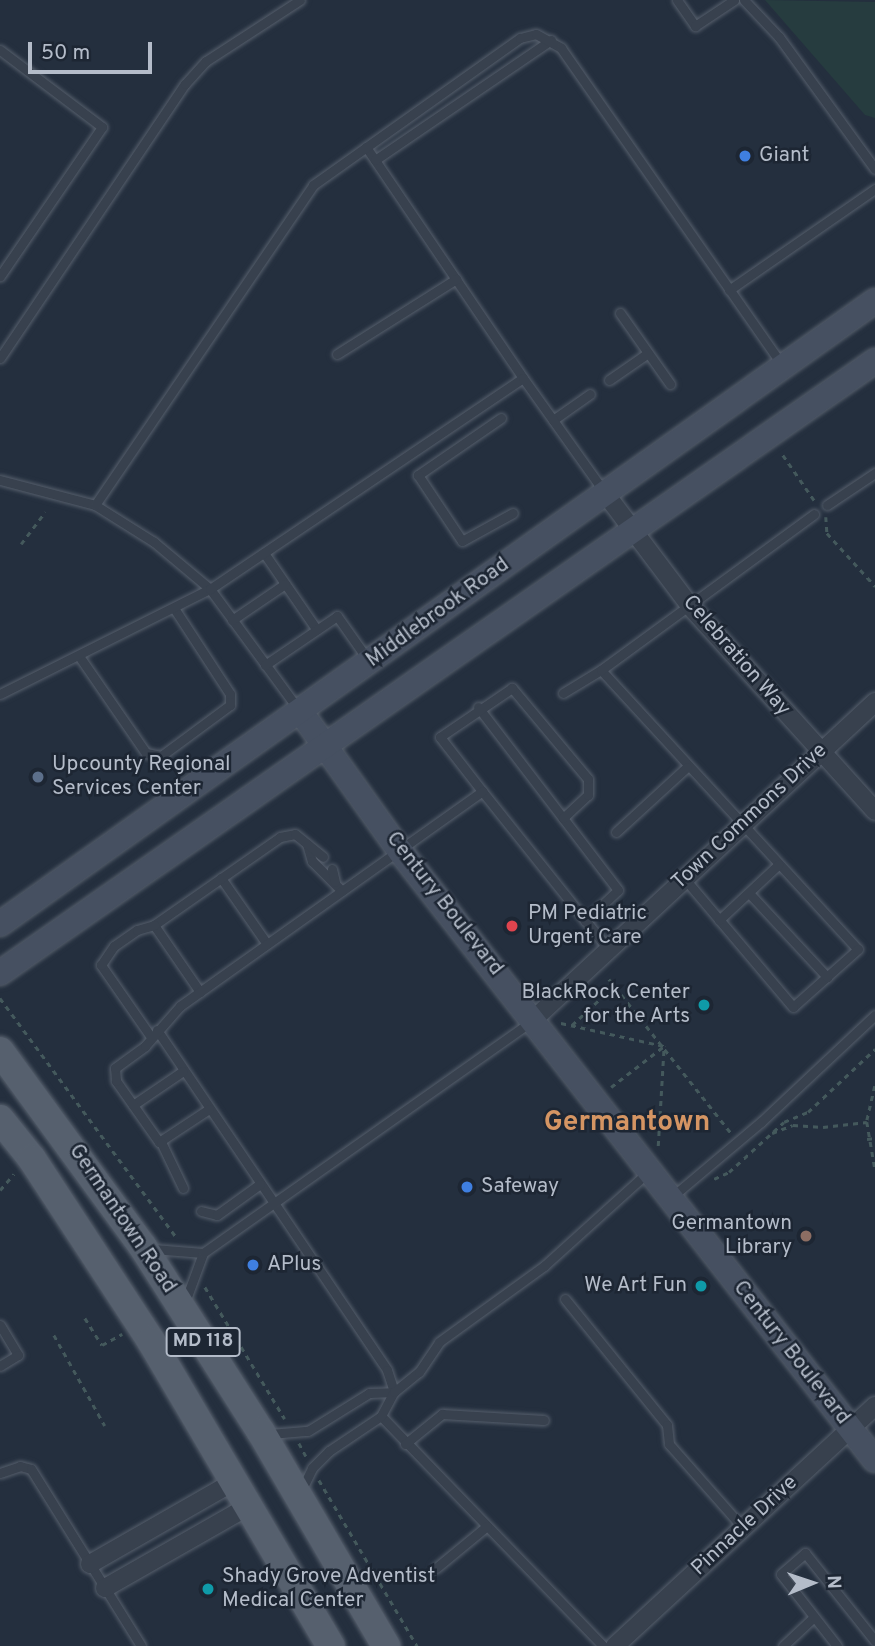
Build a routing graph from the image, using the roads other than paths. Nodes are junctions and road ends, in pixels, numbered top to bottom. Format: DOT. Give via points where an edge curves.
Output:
graph roads {
  1 [pos="300,0"];
  2 [pos="677,0"];
  3 [pos="734,0"];
  4 [pos="744,0"];
  5 [pos="551,40"];
  6 [pos="0,50"];
  7 [pos="366,147"];
  8 [pos="375,160"];
  9 [pos="875,169"];
  10 [pos="875,189"];
  11 [pos="0,276"];
  12 [pos="456,279"];
  13 [pos="729,290"];
  14 [pos="875,301"];
  15 [pos="620,313"];
  16 [pos="648,353"];
  17 [pos="337,354"];
  18 [pos="0,358"];
  19 [pos="875,361"];
  20 [pos="783,366"];
  21 [pos="523,378"];
  22 [pos="609,380"];
  23 [pos="670,384"];
  24 [pos="590,394"];
  25 [pos="501,418"];
  26 [pos="553,419"];
  27 [pos="873,478"];
  28 [pos="0,480"];
  29 [pos="605,493"];
  30 [pos="95,505"];
  31 [pos="827,505"];
  32 [pos="513,513"];
  33 [pos="814,514"];
  34 [pos="634,531"];
  35 [pos="264,553"];
  36 [pos="285,584"];
  37 [pos="210,589"];
  38 [pos="690,606"];
  39 [pos="174,608"];
  40 [pos="232,620"];
  41 [pos="317,629"];
  42 [pos="79,656"];
  43 [pos="369,662"];
  44 [pos="265,665"];
  45 [pos="601,670"];
  46 [pos="563,693"];
  47 [pos="0,694"];
  48 [pos="875,702"];
  49 [pos="478,707"];
  50 [pos="300,711"];
  51 [pos="327,747"];
  52 [pos="821,751"];
  53 [pos="687,767"];
  54 [pos="482,792"];
  55 [pos="875,811"];
  56 [pos="564,818"];
  57 [pos="741,825"];
  58 [pos="616,832"];
  59 [pos="307,844"];
  60 [pos="400,850"];
  61 [pos="323,857"];
  62 [pos="778,865"];
  63 [pos="332,869"];
  64 [pos="221,878"];
  65 [pos="684,878"];
  66 [pos="335,882"];
  67 [pos="342,891"];
  68 [pos="749,892"];
  69 [pos="719,920"];
  70 [pos="585,921"];
  71 [pos="0,924"];
  72 [pos="154,925"];
  73 [pos="267,944"];
  74 [pos="608,949"];
  75 [pos="0,972"];
  76 [pos="827,977"];
  77 [pos="200,992"];
  78 [pos="875,1015"];
  79 [pos="533,1020"];
  80 [pos="154,1034"];
  81 [pos="0,1051"];
  82 [pos="183,1071"];
  83 [pos="133,1105"];
  84 [pos="209,1109"];
  85 [pos="0,1119"];
  86 [pos="161,1142"];
  87 [pos="648,1171"];
  88 [pos="260,1184"];
  89 [pos="183,1188"];
  90 [pos="670,1198"];
  91 [pos="274,1203"];
  92 [pos="201,1211"];
  93 [pos="143,1247"];
  94 [pos="203,1253"];
  95 [pos="565,1298"];
  96 [pos="183,1310"];
  97 [pos="0,1325"];
  98 [pos="0,1366"];
  99 [pos="394,1392"];
  100 [pos="875,1406"];
  101 [pos="381,1416"];
  102 [pos="544,1420"];
  103 [pos="851,1429"];
  104 [pos="261,1432"];
  105 [pos="405,1444"];
  106 [pos="875,1460"];
  107 [pos="0,1473"];
  108 [pos="233,1482"];
  109 [pos="298,1499"];
  110 [pos="247,1507"];
  111 [pos="487,1526"];
  112 [pos="743,1528"];
  113 [pos="90,1564"];
  114 [pos="436,1569"];
  115 [pos="105,1588"];
  116 [pos="814,1617"];
  117 [pos="875,1640"];
  118 [pos="141,1646"];
  119 [pos="331,1646"];
  120 [pos="386,1646"];
  121 [pos="603,1646"];
  122 [pos="615,1646"];
  123 [pos="783,1646"];
  124 [pos="837,1646"];
  1 -- 18 [label="lane" via="206,61 185,84"];
  2 -- 3 [label="lane" via="695,26"];
  4 -- 9 [label="lane" via="779,37"];
  5 -- 7 [label="lane" via="536,34 520,38"];
  5 -- 8 [label="lane"];
  5 -- 13 [label="lane" via="561,48"];
  6 -- 11 [label="lane" via="102,127"];
  7 -- 8 [label="lane"];
  7 -- 30 [label="lane" via="313,185"];
  8 -- 12 [label="lane"];
  10 -- 13 [label="lane"];
  12 -- 17 [label="lane"];
  12 -- 21 [label="lane"];
  13 -- 20 [label="lane"];
  14 -- 20 [label="main road, Middlebrook Road"];
  15 -- 16 [label="lane"];
  16 -- 22 [label="lane"];
  16 -- 23 [label="lane"];
  19 -- 34 [label="main road"];
  20 -- 29 [label="main road, Middlebrook Road"];
  21 -- 26 [label="lane"];
  21 -- 35 [label="lane"];
  24 -- 26 [label="lane"];
  25 -- 32 [label="lane" via="419,471 419,482 463,541"];
  26 -- 29 [label="lane"];
  27 -- 31 [label="lane"];
  28 -- 30 [label="lane"];
  29 -- 34 [label="street, Celebration Way"];
  29 -- 43 [label="main road, Middlebrook Road"];
  30 -- 37 [label="lane" via="145,535"];
  33 -- 38 [label="lane"];
  34 -- 38 [label="street, Celebration Way"];
  34 -- 51 [label="main road"];
  35 -- 36 [label="lane"];
  35 -- 37 [label="lane"];
  36 -- 40 [label="lane"];
  36 -- 41 [label="lane"];
  37 -- 39 [label="lane"];
  37 -- 40 [label="lane"];
  38 -- 45 [label="lane"];
  38 -- 52 [label="street, Celebration Way"];
  39 -- 42 [label="lane"];
  39 -- 42 [label="lane" via="230,694 230,705 161,756 146,753"];
  40 -- 44 [label="lane"];
  41 -- 43 [label="lane" via="337,616"];
  41 -- 44 [label="lane"];
  42 -- 47 [label="lane"];
  43 -- 50 [label="main road, Middlebrook Road"];
  44 -- 50 [label="lane"];
  45 -- 46 [label="lane"];
  45 -- 53 [label="lane"];
  48 -- 52 [label="street, Town Commons Drive"];
  49 -- 54 [label="lane" via="440,737"];
  49 -- 56 [label="lane"];
  49 -- 56 [label="lane" via="512,688 588,779 588,795"];
  50 -- 51 [label="main road, Century Boulevard"];
  50 -- 71 [label="main road, Middlebrook Road"];
  51 -- 60 [label="main road, Century Boulevard"];
  51 -- 75 [label="main road"];
  52 -- 55 [label="street, Celebration Way"];
  52 -- 57 [label="street, Town Commons Drive"];
  53 -- 57 [label="lane"];
  53 -- 58 [label="lane"];
  54 -- 60 [label="lane"];
  54 -- 70 [label="lane"];
  56 -- 70 [label="lane" via="618,890"];
  57 -- 62 [label="lane"];
  57 -- 65 [label="street, Town Commons Drive"];
  59 -- 61 [label="lane"];
  59 -- 64 [label="lane" via="289,835"];
  59 -- 66 [label="lane" via="312,861"];
  60 -- 67 [label="lane"];
  60 -- 79 [label="main road, Century Boulevard"];
  62 -- 68 [label="lane"];
  62 -- 76 [label="lane" via="858,949"];
  63 -- 66 [label="lane"];
  64 -- 72 [label="lane"];
  64 -- 73 [label="lane"];
  65 -- 69 [label="lane"];
  65 -- 74 [label="street, Town Commons Drive"];
  66 -- 67 [label="lane"];
  67 -- 73 [label="lane"];
  68 -- 69 [label="lane"];
  68 -- 76 [label="lane"];
  69 -- 76 [label="lane" via="793,1007"];
  70 -- 74 [label="lane"];
  72 -- 77 [label="lane"];
  72 -- 80 [label="lane" via="114,946 101,965"];
  73 -- 77 [label="lane"];
  74 -- 79 [label="street, Town Commons Drive"];
  77 -- 80 [label="lane"];
  78 -- 90 [label="lane" via="761,1122"];
  79 -- 87 [label="main road, Century Boulevard"];
  79 -- 91 [label="lane"];
  80 -- 82 [label="lane"];
  80 -- 83 [label="lane" via="115,1068 116,1081"];
  81 -- 93 [label="main road, Germantown Road / MD 118"];
  82 -- 83 [label="lane"];
  82 -- 84 [label="lane"];
  83 -- 86 [label="lane"];
  84 -- 86 [label="lane"];
  84 -- 88 [label="lane"];
  85 -- 108 [label="main road, Germantown Road / MD 118" via="32,1159 151,1340"];
  86 -- 89 [label="lane"];
  87 -- 90 [label="main road, Century Boulevard"];
  87 -- 99 [label="lane" via="544,1266 439,1342 419,1372"];
  88 -- 91 [label="lane"];
  88 -- 92 [label="lane" via="217,1216"];
  90 -- 103 [label="main road, Century Boulevard"];
  91 -- 94 [label="lane"];
  91 -- 99 [label="lane" via="387,1370"];
  93 -- 94 [label="lane" via="169,1254"];
  93 -- 96 [label="main road, Germantown Road / MD 118"];
  94 -- 96 [label="lane"];
  95 -- 112 [label="lane" via="667,1425 669,1444"];
  96 -- 104 [label="main road, Germantown Road / MD 118"];
  97 -- 98 [label="lane" via="18,1355"];
  99 -- 101 [label="lane"];
  99 -- 104 [label="lane" via="369,1393 308,1431 281,1436"];
  100 -- 103 [label="street, Pinnacle Drive"];
  101 -- 105 [label="lane"];
  101 -- 109 [label="lane" via="312,1468"];
  102 -- 105 [label="lane" via="442,1414"];
  103 -- 106 [label="main road, Century Boulevard"];
  103 -- 112 [label="street, Pinnacle Drive"];
  104 -- 109 [label="main road, Germantown Road / MD 118"];
  105 -- 111 [label="lane"];
  107 -- 113 [label="lane" via="20,1466 31,1469"];
  108 -- 110 [label="main road, Germantown Road / MD 118"];
  108 -- 113 [label="street"];
  109 -- 120 [label="main road, Germantown Road / MD 118"];
  110 -- 115 [label="street"];
  110 -- 119 [label="main road, Germantown Road / MD 118"];
  111 -- 114 [label="lane"];
  111 -- 121 [label="lane"];
  112 -- 122 [label="street, Pinnacle Drive"];
  113 -- 115 [label="lane"];
  115 -- 118 [label="lane"];
  116 -- 117 [label="lane" via="781,1574 805,1553"];
  116 -- 123 [label="lane"];
  116 -- 124 [label="lane"];
}
